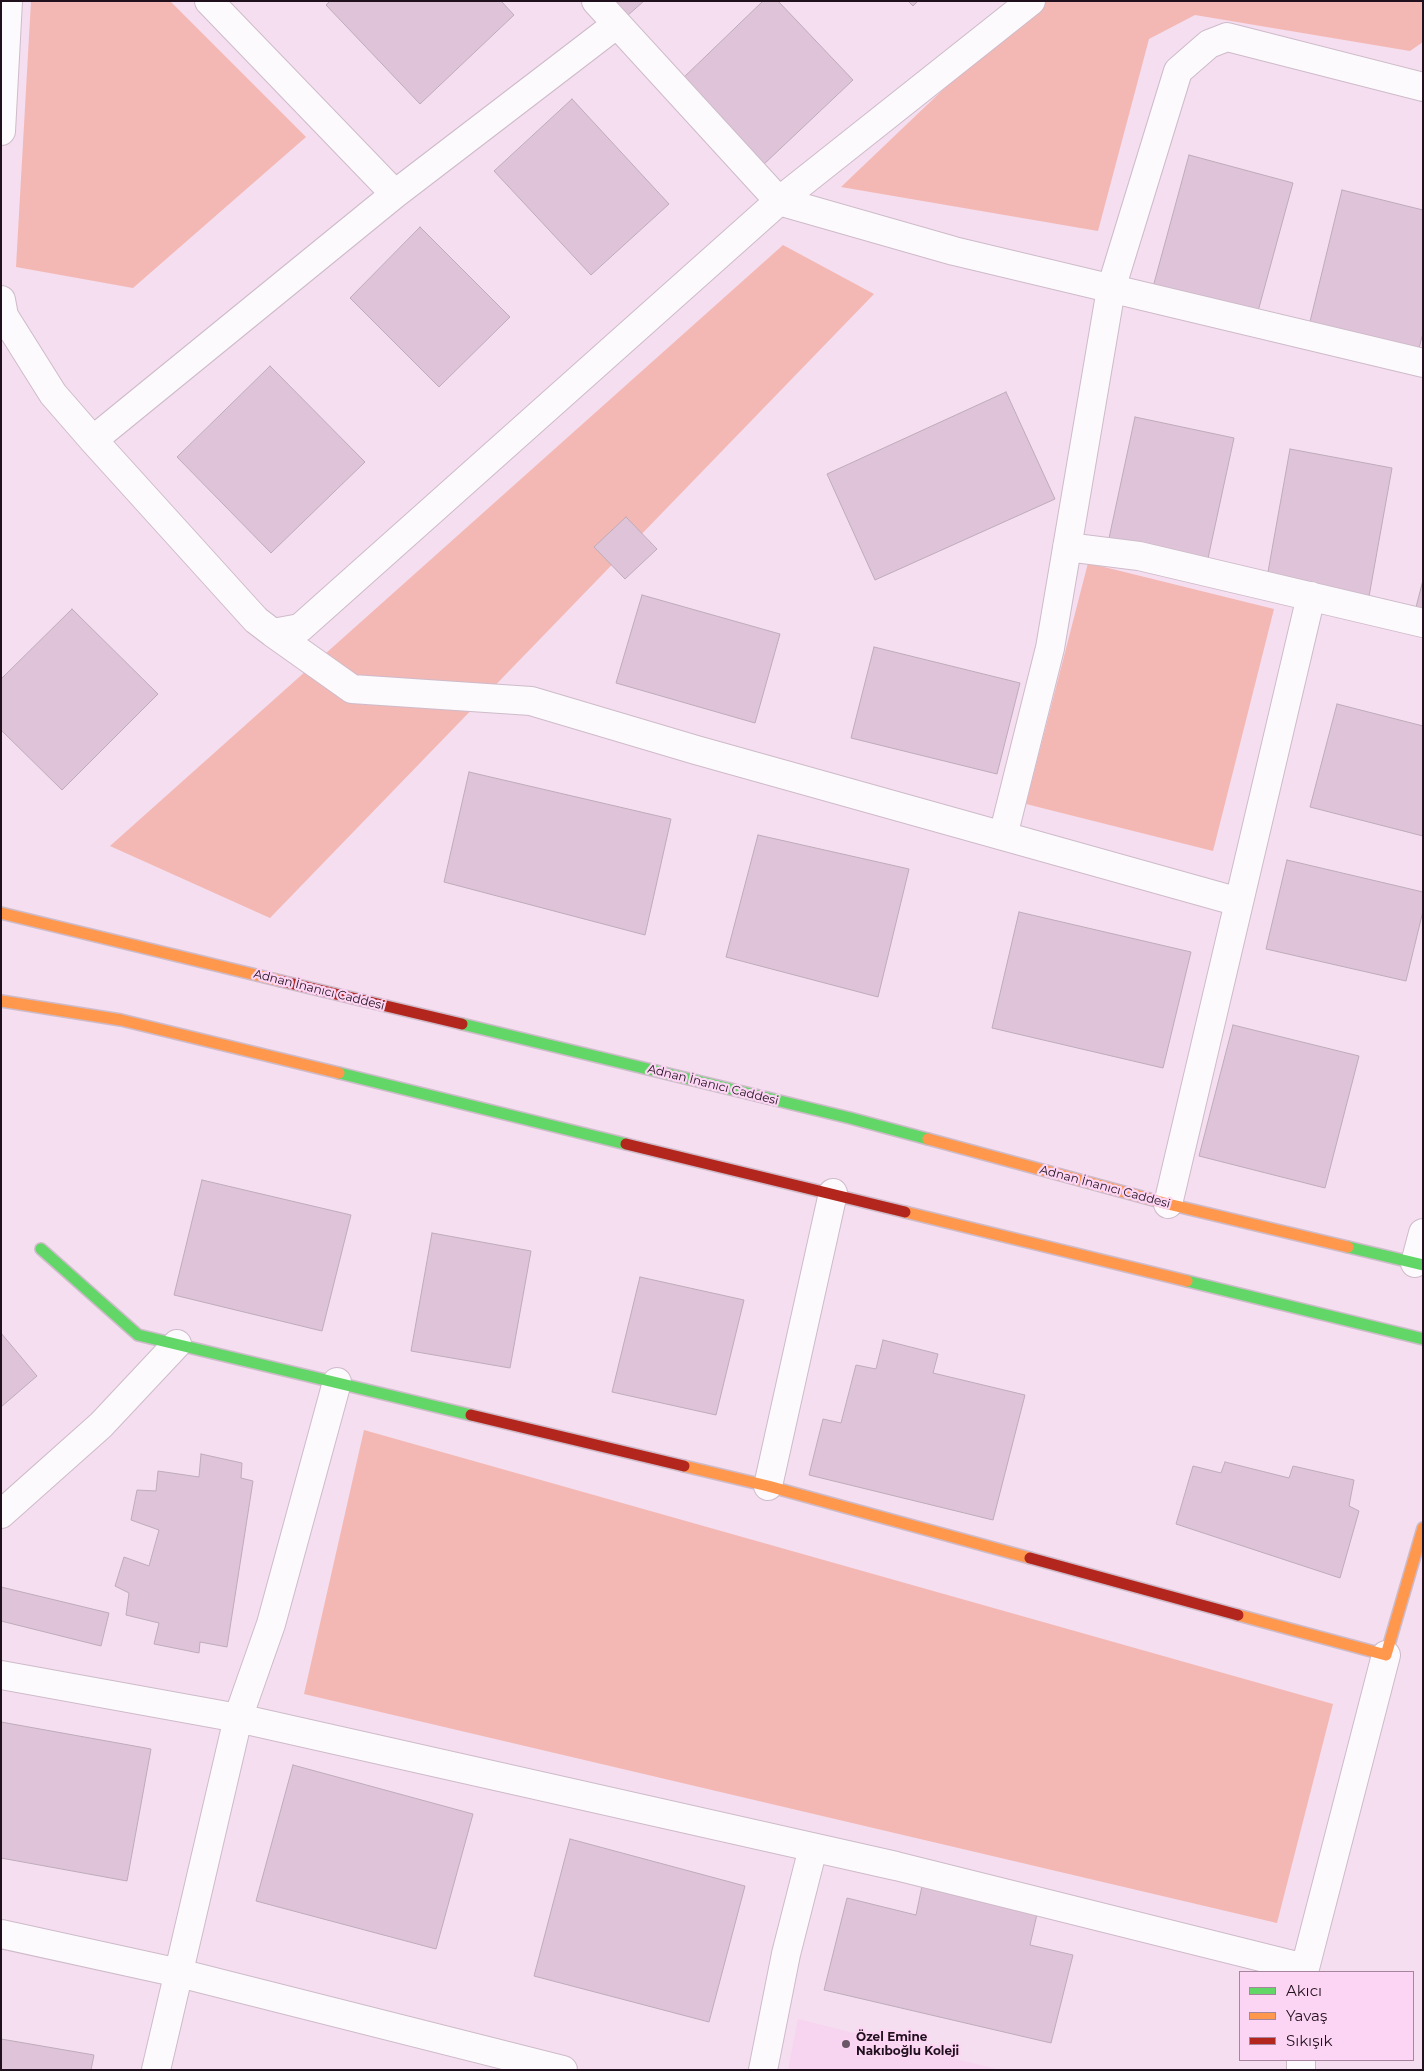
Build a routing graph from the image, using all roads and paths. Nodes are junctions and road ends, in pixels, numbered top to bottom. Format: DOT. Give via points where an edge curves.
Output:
graph roads {
  1 [pos="8,1"];
  2 [pos="209,1"];
  3 [pos="596,1"];
  4 [pos="1031,1"];
  5 [pos="617,24"];
  6 [pos="1423,87"];
  7 [pos="1,131"];
  8 [pos="395,194"];
  9 [pos="779,201"];
  10 [pos="1111,289"];
  11 [pos="2,311"];
  12 [pos="1423,363"];
  13 [pos="93,440"];
  14 [pos="1067,547"];
  15 [pos="1311,596"];
  16 [pos="1423,624"];
  17 [pos="273,633"];
  18 [pos="1003,836"];
  19 [pos="1240,902"];
  20 [pos="1,913"];
  21 [pos="1,1001"];
  22 [pos="833,1193"];
  23 [pos="1168,1204"];
  24 [pos="1423,1233"];
  25 [pos="41,1249"];
  26 [pos="1419,1264"];
  27 [pos="1423,1339"];
  28 [pos="177,1344"];
  29 [pos="337,1382"];
  30 [pos="768,1486"];
  31 [pos="1,1514"];
  32 [pos="1423,1528"];
  33 [pos="1386,1655"];
  34 [pos="1,1675"];
  35 [pos="238,1718"];
  36 [pos="813,1848"];
  37 [pos="1,1934"];
  38 [pos="1304,1970"];
  39 [pos="179,1973"];
  40 [pos="156,2070"];
  41 [pos="563,2070"];
  42 [pos="763,2070"];
  1 -- 7 [label="street"];
  2 -- 8 [label="street"];
  3 -- 5 [label="street"];
  4 -- 9 [label="street"];
  5 -- 8 [label="street"];
  5 -- 9 [label="street"];
  6 -- 10 [label="street" via="1227,37 1209,44 1178,71"];
  8 -- 13 [label="street"];
  9 -- 10 [label="street" via="954,251"];
  9 -- 17 [label="street" via="300,628"];
  10 -- 12 [label="street"];
  10 -- 14 [label="street"];
  11 -- 13 [label="street" via="53,394"];
  13 -- 17 [label="street" via="256,620"];
  14 -- 15 [label="street" via="1138,556"];
  14 -- 18 [label="street" via="1050,648"];
  15 -- 16 [label="street"];
  15 -- 19 [label="street"];
  17 -- 18 [label="street" via="352,689 532,702"];
  18 -- 19 [label="street"];
  19 -- 23 [label="street"];
  20 -- 23 [label="main road, Adnan İnanıcı Caddesi" via="850,1118"];
  21 -- 22 [label="main road" via="121,1020"];
  22 -- 27 [label="main road"];
  22 -- 30 [label="street"];
  23 -- 26 [label="main road, Adnan İnanıcı Caddesi"];
  24 -- 26 [label="street"];
  25 -- 28 [label="main road" via="138,1335"];
  28 -- 29 [label="main road"];
  28 -- 31 [label="street" via="101,1425"];
  29 -- 30 [label="main road"];
  29 -- 35 [label="street" via="272,1624"];
  30 -- 33 [label="main road"];
  32 -- 33 [label="main road"];
  33 -- 38 [label="street"];
  34 -- 35 [label="street"];
  35 -- 36 [label="street"];
  35 -- 39 [label="street"];
  36 -- 38 [label="street" via="896,1866"];
  36 -- 42 [label="street" via="786,1954"];
  37 -- 39 [label="street"];
  39 -- 40 [label="street"];
  39 -- 41 [label="street"];
}
